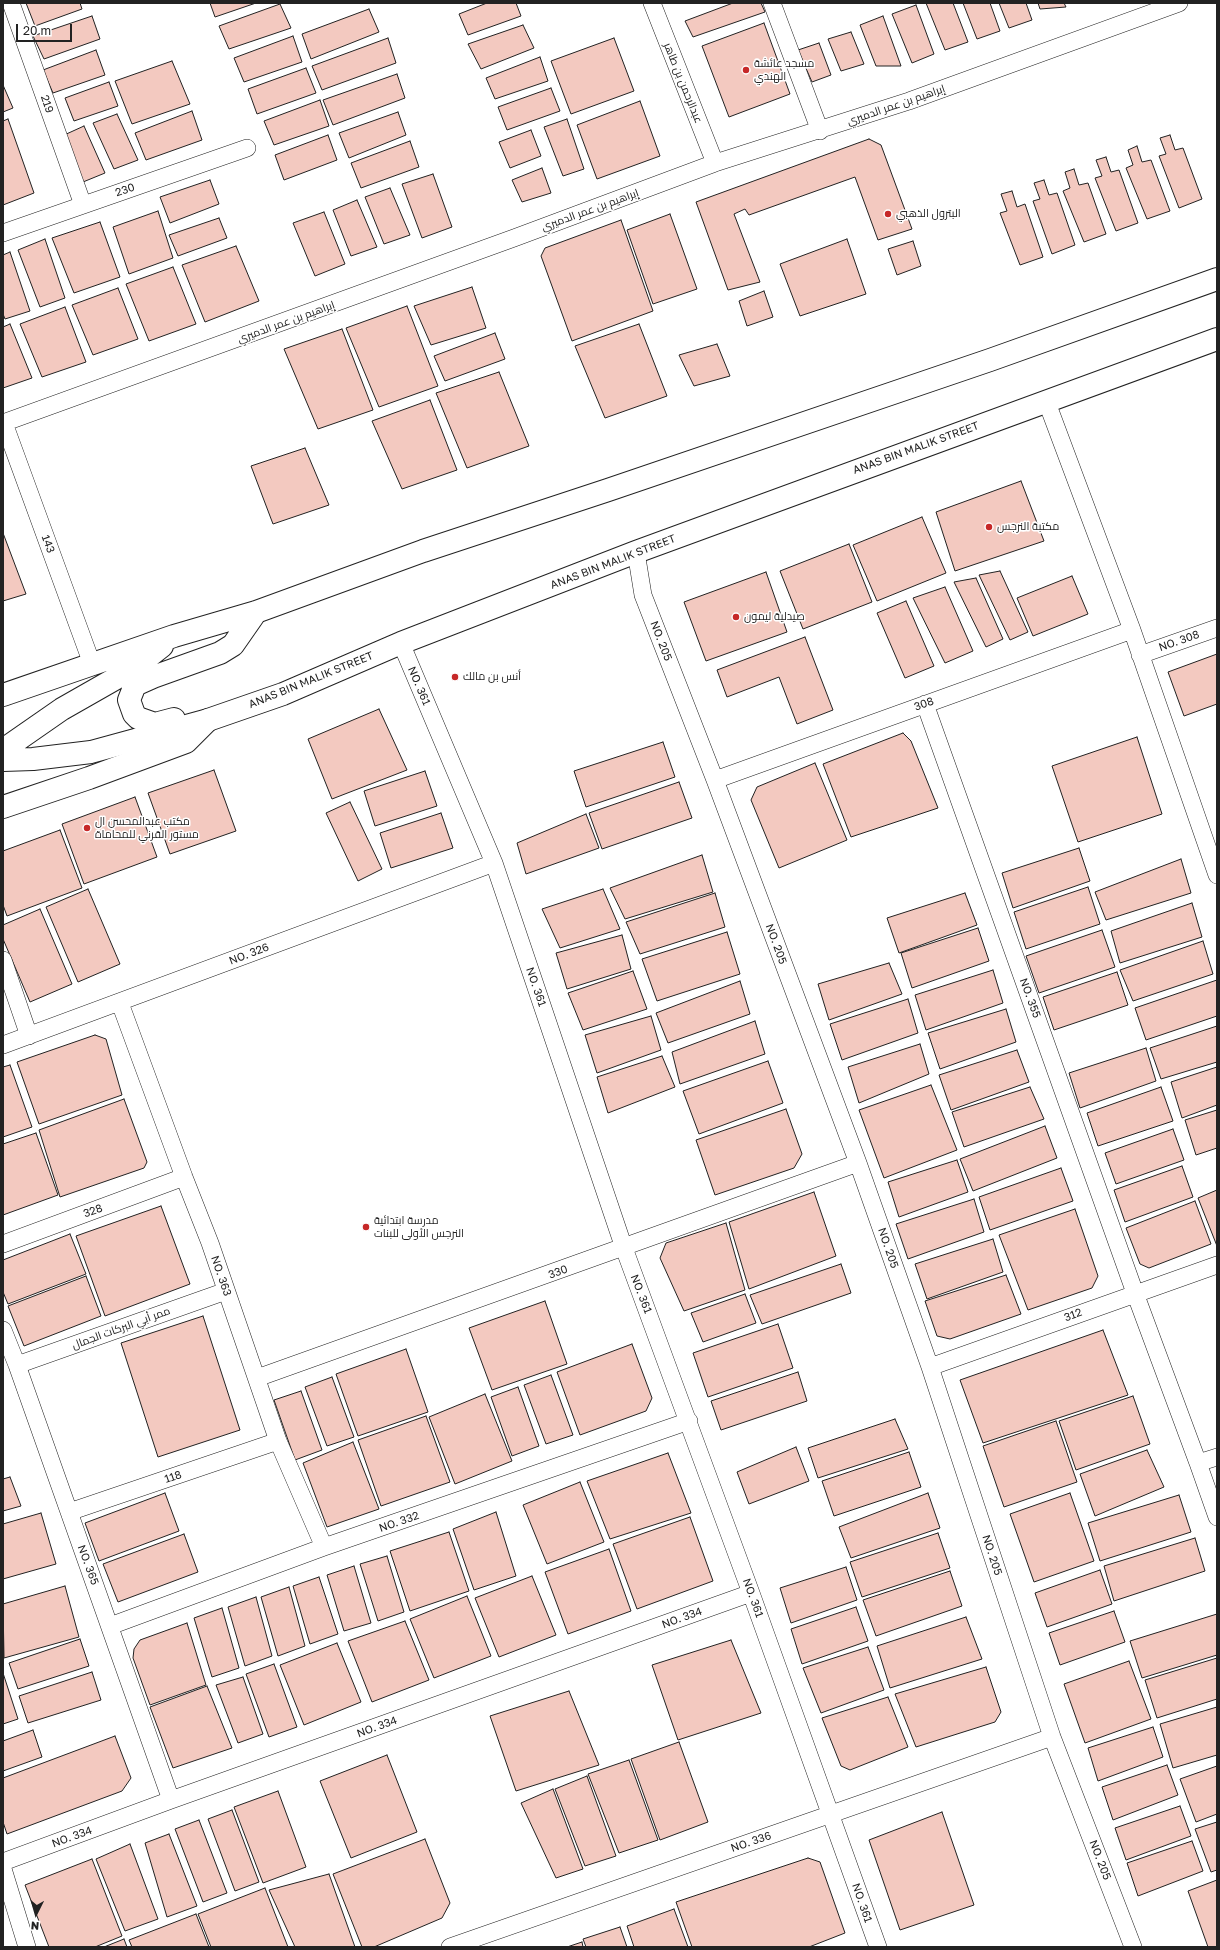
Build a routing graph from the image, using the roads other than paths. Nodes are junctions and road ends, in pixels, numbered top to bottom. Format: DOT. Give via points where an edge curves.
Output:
graph roads {
  1 [pos="11,3"];
  2 [pos="652,3"];
  3 [pos="772,3"];
  4 [pos="1179,3"];
  5 [pos="820,131"];
  6 [pos="247,148"];
  7 [pos="715,163"];
  8 [pos="82,205"];
  9 [pos="3,233"];
  10 [pos="1217,279"];
  11 [pos="1217,339"];
  12 [pos="1046,400"];
  13 [pos="4,423"];
  14 [pos="636,552"];
  15 [pos="256,612"];
  16 [pos="1217,628"];
  17 [pos="1132,630"];
  18 [pos="174,636"];
  19 [pos="401,643"];
  20 [pos="1140,655"];
  21 [pos="92,664"];
  22 [pos="3,695"];
  23 [pos="925,704"];
  24 [pos="213,718"];
  25 [pos="3,750"];
  26 [pos="3,760"];
  27 [pos="715,780"];
  28 [pos="3,807"];
  29 [pos="494,863"];
  30 [pos="1217,876"];
  31 [pos="3,960"];
  32 [pos="120,1003"];
  33 [pos="29,1036"];
  34 [pos="3,1045"];
  35 [pos="858,1163"];
  36 [pos="184,1178"];
  37 [pos="3,1244"];
  38 [pos="624,1248"];
  39 [pos="1217,1265"];
  40 [pos="226,1291"];
  41 [pos="1135,1293"];
  42 [pos="3,1330"];
  43 [pos="17,1365"];
  44 [pos="930,1367"];
  45 [pos="257,1378"];
  46 [pos="689,1422"];
  47 [pos="278,1441"];
  48 [pos="1217,1457"];
  49 [pos="1198,1463"];
  50 [pos="69,1512"];
  51 [pos="1217,1517"];
  52 [pos="324,1547"];
  53 [pos="751,1593"];
  54 [pos="110,1626"];
  55 [pos="1052,1737"];
  56 [pos="171,1800"];
  57 [pos="831,1814"];
  58 [pos="3,1862"];
  59 [pos="3,1869"];
  60 [pos="27,1947"];
  61 [pos="450,1947"];
  62 [pos="878,1947"];
  63 [pos="1134,1947"];
  1 -- 8 [label="street, 219"];
  2 -- 7 [label="street, عبدالرحمن بن طاهر"];
  3 -- 5 [label="street"];
  4 -- 5 [label="street, إبراهيم بن عمر الدميري"];
  5 -- 7 [label="street, إبراهيم بن عمر الدميري"];
  6 -- 8 [label="street, 230"];
  7 -- 13 [label="street, إبراهيم بن عمر الدميري"];
  8 -- 9 [label="street, 230"];
  10 -- 15 [label="main road" via="990,360 423,551"];
  11 -- 12 [label="main road, ANAS BIN MALIK STREET"];
  12 -- 14 [label="main road, ANAS BIN MALIK STREET"];
  12 -- 17 [label="street"];
  13 -- 21 [label="street, 143"];
  14 -- 19 [label="main road, ANAS BIN MALIK STREET"];
  14 -- 27 [label="street, NO. 205" via="643,595"];
  15 -- 18 [label="main road"];
  15 -- 24 [label="main road" via="233,645 220,653 143,680 135,685 129,700 134,714 149,723 162,723 190,715"];
  16 -- 20 [label="street, NO. 308"];
  17 -- 20 [label="street"];
  17 -- 23 [label="street, 308"];
  18 -- 21 [label="main road"];
  18 -- 25 [label="main road" via="134,668 62,709"];
  19 -- 24 [label="main road, ANAS BIN MALIK STREET" via="284,694"];
  19 -- 29 [label="street, NO. 361"];
  20 -- 30 [label="street"];
  21 -- 22 [label="main road"];
  23 -- 27 [label="street, 308"];
  23 -- 41 [label="street, NO. 355"];
  24 -- 26 [label="main road, ANAS BIN MALIK STREET" via="91,752"];
  24 -- 28 [label="main road" via="186,742"];
  27 -- 35 [label="street, NO. 205"];
  29 -- 32 [label="street, NO. 326"];
  29 -- 38 [label="street, NO. 361"];
  31 -- 33 [label="street"];
  32 -- 33 [label="street, NO. 326"];
  32 -- 36 [label="street, NO. 363"];
  33 -- 34 [label="street, NO. 326"];
  35 -- 38 [label="street, 330"];
  35 -- 44 [label="street, NO. 205"];
  36 -- 37 [label="street, 328"];
  36 -- 40 [label="street, NO. 363"];
  38 -- 45 [label="street, 330"];
  38 -- 46 [label="street, NO. 361"];
  39 -- 41 [label="street, 312"];
  40 -- 43 [label="street, ممر أبي البركات الجمال"];
  40 -- 45 [label="street, NO. 363"];
  41 -- 44 [label="street, 312"];
  41 -- 49 [label="street, NO. 355"];
  42 -- 43 [label="street, NO. 365"];
  43 -- 50 [label="street, NO. 365"];
  44 -- 55 [label="street, NO. 205"];
  45 -- 47 [label="street, NO. 363"];
  46 -- 52 [label="street, NO. 332"];
  46 -- 53 [label="street, NO. 361"];
  47 -- 50 [label="street, 118"];
  47 -- 52 [label="street, NO. 363"];
  48 -- 49 [label="street"];
  49 -- 51 [label="street, NO. 355"];
  50 -- 54 [label="street, NO. 365"];
  52 -- 54 [label="street, NO. 332"];
  53 -- 56 [label="street, NO. 334"];
  53 -- 57 [label="street, NO. 361"];
  54 -- 56 [label="street, NO. 365"];
  55 -- 57 [label="street, NO. 336"];
  55 -- 63 [label="street, NO. 205"];
  56 -- 58 [label="street, NO. 334"];
  57 -- 61 [label="street, NO. 336"];
  57 -- 62 [label="street, NO. 361"];
  59 -- 60 [label="street"];
}
